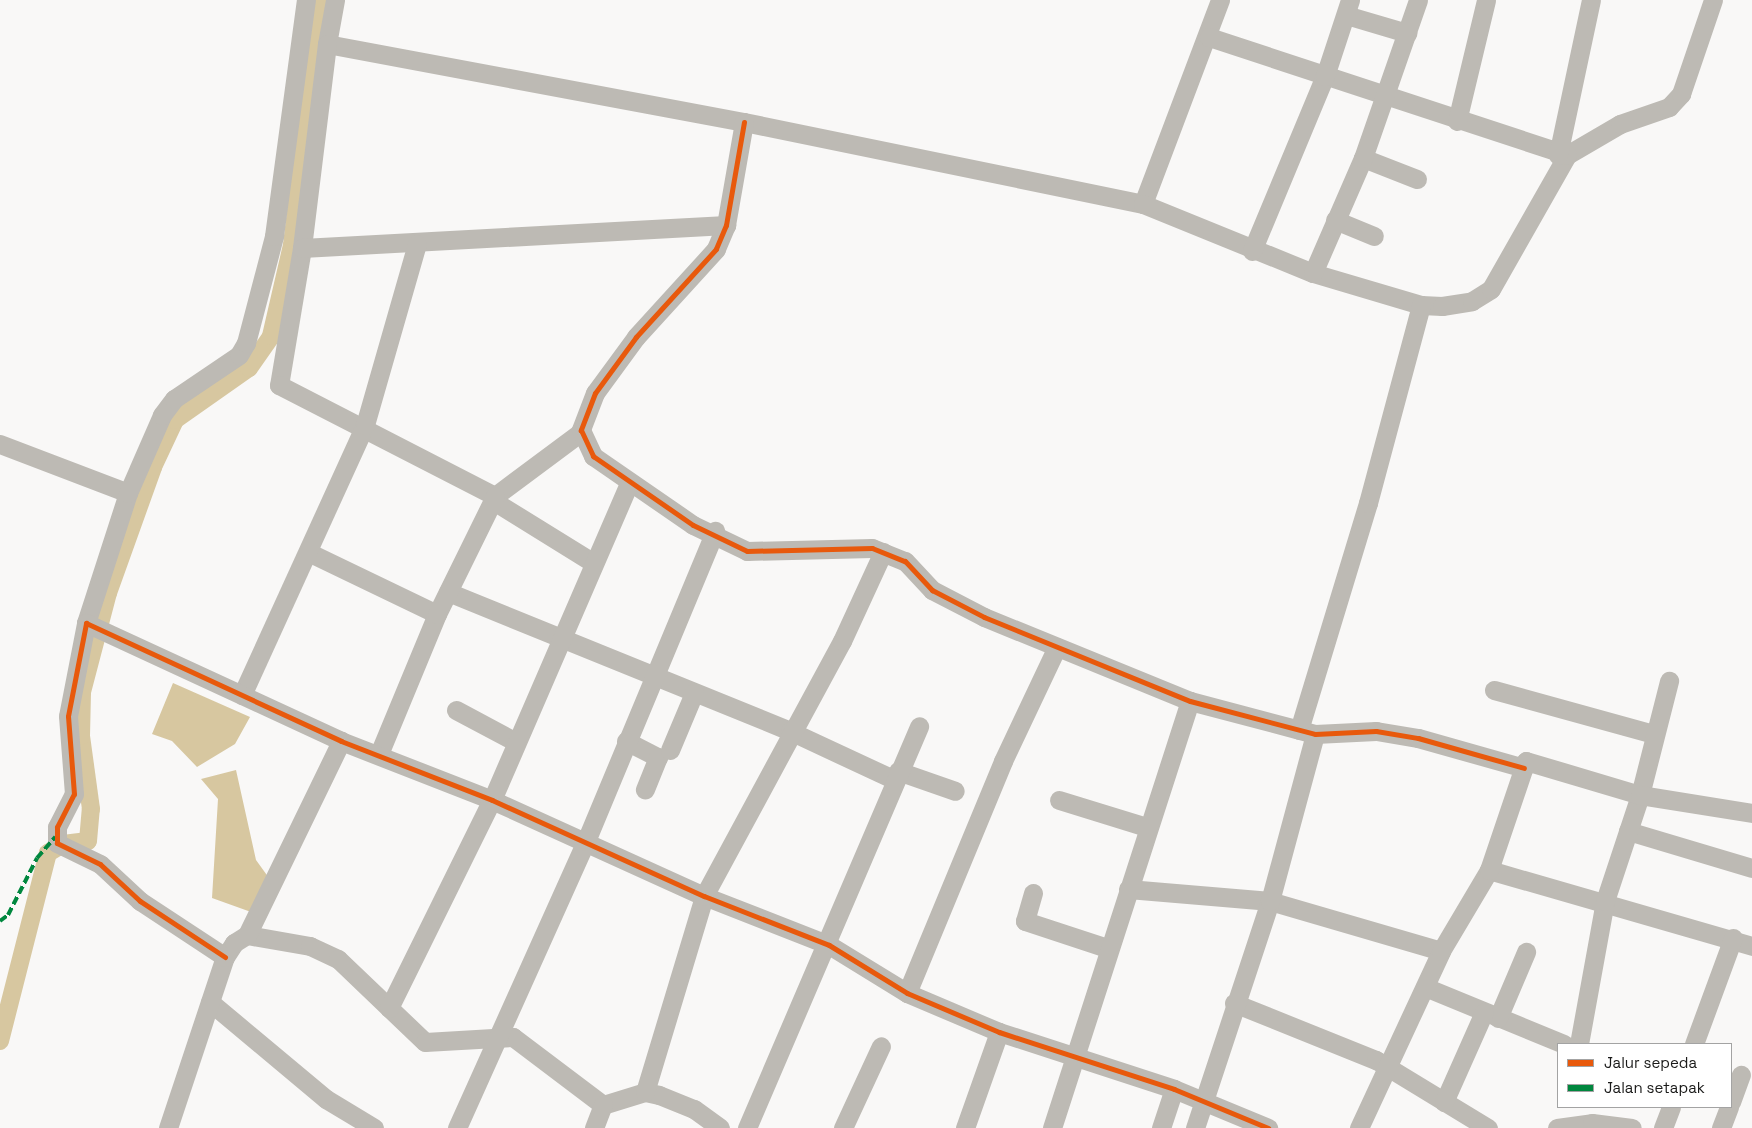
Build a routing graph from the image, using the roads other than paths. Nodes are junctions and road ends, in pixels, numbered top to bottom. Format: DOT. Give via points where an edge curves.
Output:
graph roads {
  1 [pos="306,0"];
  2 [pos="334,0"];
  3 [pos="1220,0"];
  4 [pos="1418,0"];
  5 [pos="1486,0"];
  6 [pos="1591,0"];
  7 [pos="1713,0"];
  8 [pos="1348,8"];
  9 [pos="1408,33"];
  10 [pos="1209,37"];
  11 [pos="327,44"];
  12 [pos="1325,76"];
  13 [pos="1386,98"];
  14 [pos="1457,121"];
  15 [pos="744,122"];
  16 [pos="1563,155"];
  17 [pos="1363,158"];
  18 [pos="1417,179"];
  19 [pos="1143,204"];
  20 [pos="1335,220"];
  21 [pos="726,225"];
  22 [pos="1374,236"];
  23 [pos="417,244"];
  24 [pos="302,248"];
  25 [pos="1252,251"];
  26 [pos="1313,273"];
  27 [pos="1421,305"];
  28 [pos="364,426"];
  29 [pos="581,432"];
  30 [pos="0,444"];
  31 [pos="629,484"];
  32 [pos="128,493"];
  33 [pos="494,498"];
  34 [pos="714,533"];
  35 [pos="308,552"];
  36 [pos="883,552"];
  37 [pos="592,562"];
  38 [pos="448,592"];
  39 [pos="437,614"];
  40 [pos="86,622"];
  41 [pos="560,639"];
  42 [pos="1057,648"];
  43 [pos="652,674"];
  44 [pos="1669,681"];
  45 [pos="1494,690"];
  46 [pos="694,693"];
  47 [pos="242,695"];
  48 [pos="1190,700"];
  49 [pos="456,710"];
  50 [pos="919,726"];
  51 [pos="790,731"];
  52 [pos="1307,732"];
  53 [pos="1654,734"];
  54 [pos="626,740"];
  55 [pos="341,741"];
  56 [pos="516,742"];
  57 [pos="670,750"];
  58 [pos="379,754"];
  59 [pos="1524,768"];
  60 [pos="896,775"];
  61 [pos="646,790"];
  62 [pos="955,792"];
  63 [pos="1640,795"];
  64 [pos="492,800"];
  65 [pos="1059,800"];
  66 [pos="1752,814"];
  67 [pos="1147,827"];
  68 [pos="1628,831"];
  69 [pos="586,841"];
  70 [pos="1752,868"];
  71 [pos="1489,870"];
  72 [pos="1128,889"];
  73 [pos="1033,893"];
  74 [pos="704,896"];
  75 [pos="1270,901"];
  76 [pos="1606,901"];
  77 [pos="247,935"];
  78 [pos="1732,938"];
  79 [pos="828,945"];
  80 [pos="1752,946"];
  81 [pos="1107,948"];
  82 [pos="1441,951"];
  83 [pos="1526,952"];
  84 [pos="225,957"];
  85 [pos="1425,987"];
  86 [pos="907,993"];
  87 [pos="210,1002"];
  88 [pos="1234,1002"];
  89 [pos="389,1008"];
  90 [pos="1491,1015"];
  91 [pos="999,1032"];
  92 [pos="501,1037"];
  93 [pos="1561,1043"];
  94 [pos="1579,1043"];
  95 [pos="1694,1043"];
  96 [pos="881,1046"];
  97 [pos="1075,1056"];
  98 [pos="1389,1067"];
  99 [pos="1741,1076"];
  100 [pos="1174,1089"];
  101 [pos="645,1092"];
  102 [pos="1732,1099"];
  103 [pos="1204,1101"];
  104 [pos="1444,1102"];
  105 [pos="603,1105"];
  106 [pos="1671,1108"];
  107 [pos="1729,1108"];
  108 [pos="1563,1120"];
  109 [pos="168,1128"];
  110 [pos="374,1128"];
  111 [pos="457,1128"];
  112 [pos="594,1128"];
  113 [pos="720,1128"];
  114 [pos="748,1128"];
  115 [pos="843,1128"];
  116 [pos="965,1128"];
  117 [pos="1052,1128"];
  118 [pos="1161,1128"];
  119 [pos="1195,1128"];
  120 [pos="1268,1128"];
  121 [pos="1359,1128"];
  122 [pos="1488,1128"];
  123 [pos="1632,1128"];
  124 [pos="1664,1128"];
  125 [pos="1721,1128"];
  1 -- 32 [label="street" via="274,236 246,343 230,363 186,390 166,408"];
  2 -- 11 [label="street"];
  3 -- 10 [label="street"];
  4 -- 9 [label="street"];
  5 -- 14 [label="street"];
  6 -- 16 [label="street"];
  7 -- 16 [label="street" via="1681,94 1669,107 1620,124"];
  8 -- 9 [label="street"];
  8 -- 12 [label="street"];
  9 -- 13 [label="street"];
  10 -- 12 [label="street"];
  10 -- 19 [label="street"];
  11 -- 15 [label="street"];
  11 -- 24 [label="street"];
  12 -- 13 [label="street"];
  12 -- 25 [label="street"];
  13 -- 14 [label="street"];
  13 -- 17 [label="street"];
  14 -- 16 [label="street"];
  15 -- 19 [label="street"];
  15 -- 21 [label="street"];
  16 -- 27 [label="street" via="1491,289 1472,301"];
  17 -- 18 [label="street"];
  17 -- 20 [label="street"];
  19 -- 25 [label="street"];
  20 -- 22 [label="street"];
  20 -- 26 [label="street"];
  21 -- 23 [label="street"];
  21 -- 29 [label="street" via="709,260 646,325 595,394"];
  23 -- 24 [label="street"];
  23 -- 28 [label="street"];
  24 -- 28 [label="street" via="278,382 282,388"];
  25 -- 26 [label="street"];
  26 -- 27 [label="street"];
  27 -- 52 [label="street"];
  28 -- 33 [label="street"];
  28 -- 35 [label="street"];
  29 -- 31 [label="street" via="593,456"];
  29 -- 33 [label="street"];
  30 -- 32 [label="street"];
  31 -- 34 [label="street"];
  31 -- 37 [label="street"];
  32 -- 40 [label="street"];
  33 -- 37 [label="street"];
  33 -- 38 [label="street"];
  34 -- 36 [label="street" via="756,553 831,547"];
  34 -- 43 [label="street"];
  35 -- 39 [label="street"];
  35 -- 47 [label="street"];
  36 -- 42 [label="street" via="914,567 932,590"];
  36 -- 51 [label="street" via="842,641"];
  37 -- 41 [label="street"];
  38 -- 39 [label="street"];
  38 -- 41 [label="street"];
  39 -- 58 [label="street"];
  40 -- 47 [label="street"];
  40 -- 84 [label="street" via="68,716 74,794 57,827 57,843 100,864 140,901"];
  41 -- 43 [label="street"];
  41 -- 56 [label="street"];
  42 -- 48 [label="street"];
  42 -- 86 [label="street" via="1004,761"];
  43 -- 46 [label="street"];
  43 -- 54 [label="street"];
  44 -- 53 [label="street"];
  45 -- 53 [label="street"];
  46 -- 51 [label="street"];
  46 -- 57 [label="street"];
  47 -- 55 [label="street"];
  48 -- 52 [label="street"];
  48 -- 67 [label="street"];
  49 -- 56 [label="street"];
  50 -- 60 [label="street"];
  51 -- 60 [label="street"];
  51 -- 74 [label="street"];
  52 -- 59 [label="street" via="1390,732"];
  52 -- 75 [label="street"];
  53 -- 63 [label="street"];
  54 -- 61 [label="street" via="658,757"];
  54 -- 69 [label="street"];
  55 -- 58 [label="street"];
  55 -- 77 [label="street"];
  56 -- 64 [label="street"];
  58 -- 64 [label="street"];
  59 -- 63 [label="street" via="1526,761"];
  59 -- 71 [label="street"];
  60 -- 62 [label="street"];
  60 -- 79 [label="street"];
  63 -- 66 [label="street"];
  63 -- 68 [label="street"];
  64 -- 69 [label="street"];
  64 -- 89 [label="street"];
  65 -- 67 [label="street"];
  67 -- 72 [label="street"];
  68 -- 70 [label="street"];
  68 -- 76 [label="street"];
  69 -- 74 [label="street"];
  69 -- 92 [label="street"];
  71 -- 76 [label="street"];
  71 -- 82 [label="street"];
  72 -- 75 [label="street"];
  72 -- 81 [label="street"];
  73 -- 81 [label="street" via="1025,921"];
  74 -- 79 [label="street"];
  74 -- 101 [label="street"];
  75 -- 82 [label="street"];
  75 -- 88 [label="street"];
  76 -- 78 [label="street"];
  76 -- 94 [label="street"];
  77 -- 84 [label="street" via="234,943"];
  77 -- 89 [label="street" via="310,946 338,959"];
  78 -- 80 [label="street"];
  78 -- 95 [label="street"];
  79 -- 86 [label="street"];
  79 -- 114 [label="street"];
  81 -- 97 [label="street"];
  82 -- 85 [label="street"];
  83 -- 90 [label="street"];
  84 -- 87 [label="street"];
  85 -- 90 [label="street"];
  85 -- 98 [label="street"];
  86 -- 91 [label="street"];
  87 -- 109 [label="street"];
  87 -- 110 [label="street" via="326,1099"];
  88 -- 98 [label="street"];
  88 -- 103 [label="street"];
  89 -- 92 [label="street" via="425,1042"];
  90 -- 93 [label="street"];
  90 -- 104 [label="street"];
  91 -- 97 [label="street"];
  91 -- 116 [label="street"];
  92 -- 105 [label="street" via="524,1042"];
  92 -- 111 [label="street"];
  96 -- 115 [label="street"];
  97 -- 100 [label="street"];
  97 -- 117 [label="street"];
  98 -- 104 [label="street"];
  98 -- 121 [label="street"];
  99 -- 102 [label="street"];
  100 -- 103 [label="street"];
  100 -- 118 [label="street"];
  101 -- 105 [label="street"];
  101 -- 113 [label="street" via="673,1098"];
  103 -- 119 [label="street"];
  103 -- 120 [label="street"];
  104 -- 122 [label="street"];
  105 -- 112 [label="street"];
  106 -- 124 [label="street"];
  107 -- 125 [label="street"];
  108 -- 123 [label="street"];
}
